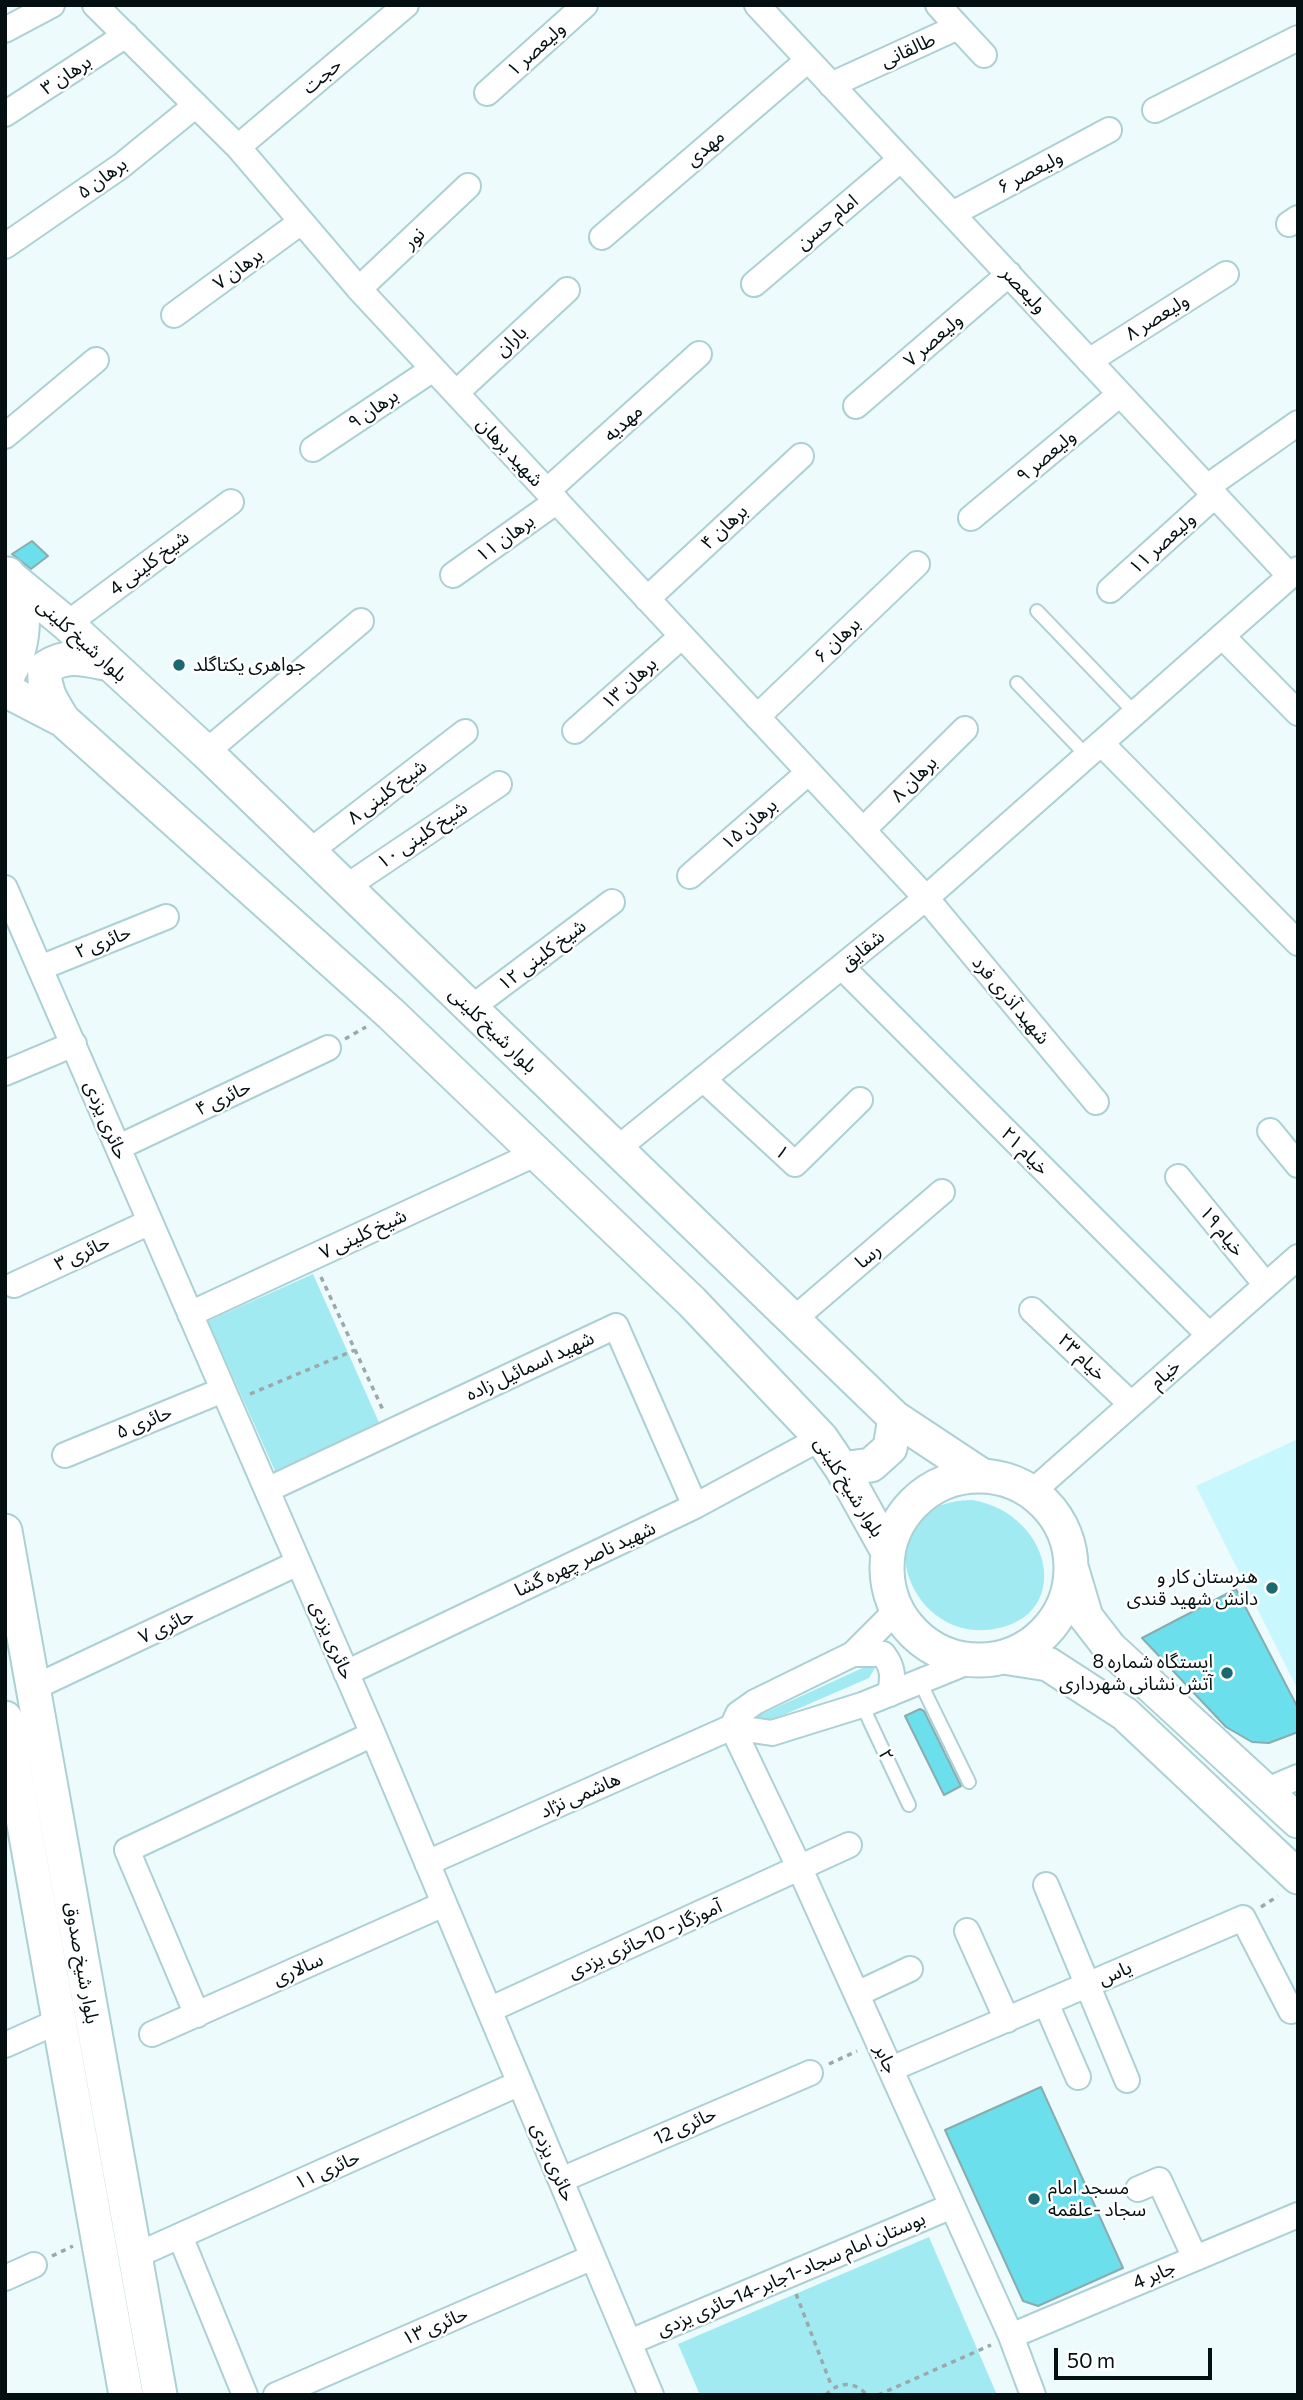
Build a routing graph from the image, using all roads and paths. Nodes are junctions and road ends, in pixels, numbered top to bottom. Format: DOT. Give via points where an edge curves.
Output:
graph roads {
  1 [pos="52,5"];
  2 [pos="95,5"];
  3 [pos="406,5"];
  4 [pos="585,5"];
  5 [pos="757,5"];
  6 [pos="938,5"];
  7 [pos="958,27"];
  8 [pos="5,30"];
  9 [pos="126,35"];
  10 [pos="1298,38"];
  11 [pos="984,55"];
  12 [pos="808,60"];
  13 [pos="831,85"];
  14 [pos="487,93"];
  15 [pos="196,105"];
  16 [pos="1155,110"];
  17 [pos="5,114"];
  18 [pos="1108,130"];
  19 [pos="238,148"];
  20 [pos="900,160"];
  21 [pos="468,186"];
  22 [pos="952,214"];
  23 [pos="301,222"];
  24 [pos="602,237"];
  25 [pos="5,246"];
  26 [pos="1009,274"];
  27 [pos="1226,274"];
  28 [pos="754,284"];
  29 [pos="359,289"];
  30 [pos="566,290"];
  31 [pos="174,315"];
  32 [pos="699,354"];
  33 [pos="96,360"];
  34 [pos="1089,361"];
  35 [pos="433,369"];
  36 [pos="456,393"];
  37 [pos="1120,394"];
  38 [pos="856,406"];
  39 [pos="1298,423"];
  40 [pos="5,436"];
  41 [pos="313,449"];
  42 [pos="802,456"];
  43 [pos="1211,491"];
  44 [pos="552,496"];
  45 [pos="231,502"];
  46 [pos="971,518"];
  47 [pos="917,564"];
  48 [pos="1294,573"];
  49 [pos="8,574"];
  50 [pos="453,575"];
  51 [pos="1110,590"];
  52 [pos="647,599"];
  53 [pos="1037,611"];
  54 [pos="361,621"];
  55 [pos="67,624"];
  56 [pos="682,636"];
  57 [pos="1222,636"];
  58 [pos="108,664"];
  59 [pos="5,680"];
  60 [pos="1017,683"];
  61 [pos="5,690"];
  62 [pos="1135,713"];
  63 [pos="1298,713"];
  64 [pos="757,717"];
  65 [pos="64,720"];
  66 [pos="965,729"];
  67 [pos="575,731"];
  68 [pos="465,732"];
  69 [pos="1094,750"];
  70 [pos="206,752"];
  71 [pos="808,772"];
  72 [pos="499,784"];
  73 [pos="863,830"];
  74 [pos="309,852"];
  75 [pos="690,876"];
  76 [pos="346,887"];
  77 [pos="5,888"];
  78 [pos="926,898"];
  79 [pos="612,902"];
  80 [pos="166,917"];
  81 [pos="1298,943"];
  82 [pos="842,967"];
  83 [pos="40,968"];
  84 [pos="471,1008"];
  85 [pos="391,1014"];
  86 [pos="74,1044"];
  87 [pos="328,1048"];
  88 [pos="5,1073"];
  89 [pos="703,1079"];
  90 [pos="860,1100"];
  91 [pos="1096,1102"];
  92 [pos="1270,1131"];
  93 [pos="118,1147"];
  94 [pos="617,1149"];
  95 [pos="535,1154"];
  96 [pos="1298,1165"];
  97 [pos="1178,1177"];
  98 [pos="943,1192"];
  99 [pos="150,1222"];
  100 [pos="312,1257"];
  101 [pos="1298,1257"];
  102 [pos="14,1285"];
  103 [pos="1266,1285"];
  104 [pos="1032,1310"];
  105 [pos="190,1314"];
  106 [pos="793,1320"];
  107 [pos="1209,1335"];
  108 [pos="355,1350"];
  109 [pos="226,1396"];
  110 [pos="1131,1404"];
  111 [pos="895,1418"];
  112 [pos="392,1431"];
  113 [pos="821,1438"];
  114 [pos="65,1455"];
  115 [pos="842,1469"];
  116 [pos="981,1475"];
  117 [pos="267,1490"];
  118 [pos="1032,1492"];
  119 [pos="695,1506"];
  120 [pos="5,1531"];
  121 [pos="887,1550"];
  122 [pos="298,1563"];
  123 [pos="1072,1568"];
  124 [pos="896,1611"];
  125 [pos="853,1654"];
  126 [pos="988,1659"];
  127 [pos="346,1673"];
  128 [pos="920,1682"];
  129 [pos="33,1688"];
  130 [pos="890,1694"];
  131 [pos="862,1705"];
  132 [pos="5,1718"];
  133 [pos="732,1727"];
  134 [pos="373,1734"];
  135 [pos="1298,1777"];
  136 [pos="969,1782"];
  137 [pos="1265,1791"];
  138 [pos="13,1805"];
  139 [pos="909,1805"];
  140 [pos="1231,1814"];
  141 [pos="1298,1821"];
  142 [pos="849,1845"];
  143 [pos="427,1863"];
  144 [pos="800,1868"];
  145 [pos="1292,1884"];
  146 [pos="1046,1885"];
  147 [pos="444,1904"];
  148 [pos="1243,1918"];
  149 [pos="967,1931"];
  150 [pos="910,1969"];
  151 [pos="1087,1985"];
  152 [pos="857,1994"];
  153 [pos="1045,2003"];
  154 [pos="489,2010"];
  155 [pos="1291,2011"];
  156 [pos="197,2015"];
  157 [pos="1007,2020"];
  158 [pos="59,2021"];
  159 [pos="152,2034"];
  160 [pos="878,2042"];
  161 [pos="5,2045"];
  162 [pos="891,2069"];
  163 [pos="810,2073"];
  164 [pos="1079,2077"];
  165 [pos="1128,2080"];
  166 [pos="520,2082"];
  167 [pos="561,2180"];
  168 [pos="1138,2189"];
  169 [pos="952,2206"];
  170 [pos="1298,2214"];
  171 [pos="97,2234"];
  172 [pos="180,2236"];
  173 [pos="135,2256"];
  174 [pos="593,2257"];
  175 [pos="1195,2258"];
  176 [pos="34,2265"];
  177 [pos="789,2275"];
  178 [pos="5,2278"];
  179 [pos="1011,2336"];
  180 [pos="630,2342"];
  181 [pos="832,2387"];
  182 [pos="126,2395"];
  183 [pos="160,2395"];
  184 [pos="244,2395"];
  185 [pos="276,2395"];
  186 [pos="651,2395"];
  187 [pos="826,2395"];
  188 [pos="867,2395"];
  189 [pos="878,2395"];
  190 [pos="1034,2395"];
  1 -- 8 [label="street"];
  2 -- 9 [label="street, شهید برهان"];
  3 -- 19 [label="street, حجت"];
  4 -- 14 [label="street, ولیعصر ۱"];
  5 -- 12 [label="street, ولیعصر"];
  6 -- 7 [label="street, طالقانی"];
  7 -- 11 [label="street"];
  7 -- 13 [label="street, طالقانی"];
  9 -- 15 [label="street, شهید برهان"];
  9 -- 17 [label="street, برهان ۳"];
  10 -- 16 [label="street"];
  12 -- 13 [label="street, ولیعصر"];
  12 -- 24 [label="street, مهدی"];
  13 -- 20 [label="street, ولیعصر"];
  15 -- 19 [label="street, شهید برهان"];
  15 -- 25 [label="street, برهان ۵" via="121,166"];
  18 -- 22 [label="street, ولیعصر ۶"];
  19 -- 23 [label="street, شهید برهان"];
  20 -- 22 [label="street, ولیعصر"];
  20 -- 28 [label="street, امام حسن"];
  21 -- 29 [label="street, نور"];
  22 -- 26 [label="street, ولیعصر"];
  23 -- 29 [label="street, شهید برهان"];
  23 -- 31 [label="street, برهان ۷"];
  26 -- 34 [label="street, ولیعصر"];
  26 -- 38 [label="street, ولیعصر ۷"];
  27 -- 34 [label="street, ولیعصر ۸"];
  29 -- 35 [label="street, شهید برهان"];
  30 -- 36 [label="street, باران"];
  32 -- 44 [label="street, مهدیه"];
  33 -- 40 [label="street"];
  34 -- 37 [label="street, ولیعصر"];
  35 -- 36 [label="street, شهید برهان"];
  35 -- 41 [label="street, برهان ۹"];
  36 -- 44 [label="street, شهید برهان"];
  37 -- 43 [label="street, ولیعصر"];
  37 -- 46 [label="street, ولیعصر ۹"];
  39 -- 43 [label="street, ولیعصر ۱۱"];
  42 -- 52 [label="street, برهان ۴"];
  43 -- 48 [label="street, ولیعصر"];
  43 -- 51 [label="street, ولیعصر ۱۱"];
  44 -- 50 [label="street, برهان ۱۱"];
  44 -- 52 [label="street, شهید برهان"];
  45 -- 55 [label="street, شیخ کلینی 4"];
  47 -- 64 [label="street, برهان ۶"];
  48 -- 57 [label="street, شقایق"];
  49 -- 55 [label="main road, بلوار شیخ کلینی"];
  49 -- 59 [label="main road" via="21,604 23,634 16,662"];
  52 -- 56 [label="street, شهید برهان"];
  53 -- 62 [label="lane"];
  54 -- 70 [label="street"];
  55 -- 58 [label="main road, بلوار شیخ کلینی"];
  56 -- 64 [label="street, شهید برهان"];
  56 -- 67 [label="street, برهان ۱۳"];
  57 -- 62 [label="street, شقایق"];
  57 -- 63 [label="street"];
  58 -- 65 [label="main road" via="76,657 57,659 45,668 47,696"];
  58 -- 70 [label="main road, بلوار شیخ کلینی"];
  60 -- 69 [label="lane"];
  61 -- 65 [label="main road, بلوار شیخ کلینی"];
  62 -- 69 [label="street, شقایق"];
  64 -- 71 [label="street, شهید برهان"];
  65 -- 85 [label="main road, بلوار شیخ کلینی"];
  66 -- 73 [label="street, برهان ۸"];
  68 -- 74 [label="street, شیخ کلینی ۸"];
  69 -- 78 [label="street, شقایق"];
  69 -- 81 [label="street"];
  70 -- 74 [label="main road, بلوار شیخ کلینی"];
  71 -- 73 [label="street, شهید برهان"];
  71 -- 75 [label="street, برهان ۱۵"];
  72 -- 76 [label="street, شیخ کلینی ۱۰"];
  73 -- 78 [label="street, شهید برهان"];
  74 -- 76 [label="main road, بلوار شیخ کلینی"];
  76 -- 84 [label="main road, بلوار شیخ کلینی"];
  77 -- 83 [label="street, حائری یزدی"];
  78 -- 82 [label="street, شقایق"];
  78 -- 91 [label="street, شهید آذری فرد"];
  79 -- 84 [label="street, شیخ کلینی ۱۲"];
  80 -- 83 [label="street, حائری ۲"];
  82 -- 89 [label="street, شقایق"];
  82 -- 107 [label="street, خیام ۲۱"];
  83 -- 86 [label="street, حائری یزدی"];
  84 -- 94 [label="main road, بلوار شیخ کلینی"];
  85 -- 87 [label="path"];
  85 -- 95 [label="main road, بلوار شیخ کلینی"];
  86 -- 88 [label="street"];
  86 -- 93 [label="street, حائری یزدی"];
  87 -- 93 [label="street, حائری ۴"];
  89 -- 90 [label="street, ۱" via="794,1164"];
  89 -- 94 [label="street, شقایق"];
  92 -- 96 [label="street"];
  93 -- 99 [label="street, حائری یزدی"];
  94 -- 106 [label="main road, بلوار شیخ کلینی"];
  95 -- 100 [label="street, شیخ کلینی ۷"];
  95 -- 113 [label="main road, بلوار شیخ کلینی" via="692,1302"];
  97 -- 103 [label="street, خیام ۱۹"];
  98 -- 106 [label="street, رسا"];
  99 -- 102 [label="street, حائری ۳"];
  99 -- 105 [label="street, حائری یزدی"];
  100 -- 105 [label="street, شیخ کلینی ۷"];
  100 -- 108 [label="path"];
  101 -- 103 [label="street, خیام"];
  103 -- 107 [label="street, خیام"];
  104 -- 110 [label="street, خیام ۲۳"];
  105 -- 109 [label="street, حائری یزدی"];
  106 -- 111 [label="main road, بلوار شیخ کلینی"];
  107 -- 110 [label="street, خیام"];
  108 -- 109 [label="path"];
  108 -- 112 [label="path"];
  109 -- 114 [label="street, حائری ۵"];
  109 -- 117 [label="street, حائری یزدی"];
  110 -- 118 [label="street, خیام"];
  111 -- 115 [label="main road" via="890,1448 871,1465"];
  111 -- 116 [label="main road, بلوار شیخ کلینی"];
  112 -- 117 [label="street, شهید اسمائیل زاده"];
  112 -- 119 [label="street, شهید اسمائیل زاده" via="616,1326"];
  113 -- 115 [label="main road, بلوار شیخ کلینی"];
  113 -- 119 [label="street, شهید ناصر چهره گشا"];
  115 -- 121 [label="main road, بلوار شیخ کلینی"];
  116 -- 118 [label="main road" via="1008,1480"];
  116 -- 121 [label="main road" via="954,1478 923,1493 900,1518"];
  117 -- 122 [label="street, حائری یزدی"];
  118 -- 123 [label="main road" via="1054,1512 1067,1539"];
  119 -- 127 [label="street, شهید ناصر چهره گشا"];
  120 -- 129 [label="main road, بلوار شیخ صدوق"];
  121 -- 124 [label="main road" via="887,1581"];
  122 -- 127 [label="street, حائری یزدی"];
  122 -- 129 [label="street, حائری ۷"];
  123 -- 126 [label="main road" via="1067,1598 1053,1625 1031,1645"];
  123 -- 137 [label="main road" via="1086,1617 1110,1648"];
  124 -- 125 [label="street"];
  124 -- 126 [label="main road" via="916,1636 942,1653"];
  125 -- 130 [label="street" via="883,1654 892,1666"];
  125 -- 133 [label="street" via="755,1702 738,1714"];
  126 -- 128 [label="street"];
  126 -- 140 [label="main road" via="1048,1664 1125,1714"];
  127 -- 134 [label="street, حائری یزدی"];
  128 -- 130 [label="street"];
  128 -- 136 [label="lane"];
  129 -- 173 [label="main road, بلوار شیخ صدوق"];
  130 -- 131 [label="street"];
  131 -- 133 [label="street" via="772,1733"];
  131 -- 139 [label="lane, ۲"];
  132 -- 138 [label="main road, بلوار شیخ صدوق"];
  133 -- 143 [label="street, هاشمی نژاد"];
  133 -- 144 [label="street, جابر"];
  134 -- 143 [label="street, حائری یزدی"];
  134 -- 156 [label="street" via="127,1850"];
  135 -- 137 [label="street"];
  137 -- 140 [label="main road"];
  137 -- 141 [label="main road"];
  138 -- 158 [label="main road, بلوار شیخ صدوق"];
  140 -- 145 [label="main road"];
  142 -- 144 [label="street, آموزگار- 10حائری یزدی"];
  143 -- 147 [label="street, حائری یزدی"];
  144 -- 152 [label="street, جابر"];
  144 -- 154 [label="street, آموزگار- 10حائری یزدی"];
  145 -- 148 [label="path"];
  146 -- 151 [label="street"];
  147 -- 154 [label="street, حائری یزدی"];
  147 -- 156 [label="street, سالاری"];
  148 -- 151 [label="street, یاس"];
  148 -- 155 [label="street"];
  149 -- 157 [label="street"];
  150 -- 152 [label="street"];
  151 -- 153 [label="street, یاس"];
  151 -- 165 [label="street"];
  152 -- 160 [label="street, جابر"];
  153 -- 157 [label="street, یاس"];
  153 -- 164 [label="street"];
  154 -- 166 [label="street, حائری یزدی"];
  156 -- 159 [label="street, سالاری"];
  157 -- 162 [label="street, یاس"];
  158 -- 161 [label="street"];
  158 -- 171 [label="main road, بلوار شیخ صدوق"];
  160 -- 162 [label="street, جابر"];
  160 -- 163 [label="path"];
  162 -- 169 [label="street, جابر"];
  163 -- 167 [label="street, حائری 12"];
  166 -- 167 [label="street, حائری یزدی"];
  166 -- 172 [label="street, حائری ۱۱"];
  167 -- 174 [label="street, حائری یزدی"];
  168 -- 175 [label="street" via="1158,2180"];
  169 -- 177 [label="street, بوستان امام سجاد-1جابر-14حائری یزدی"];
  169 -- 179 [label="street, جابر"];
  170 -- 175 [label="street, جابر 4"];
  171 -- 176 [label="path"];
  171 -- 182 [label="main road, بلوار شیخ صدوق"];
  172 -- 173 [label="street, حائری ۱۱"];
  172 -- 184 [label="street"];
  173 -- 183 [label="main road, بلوار شیخ صدوق"];
  174 -- 180 [label="street, حائری یزدی"];
  174 -- 185 [label="street, حائری ۱۳"];
  175 -- 179 [label="street, جابر 4"];
  176 -- 178 [label="street"];
  177 -- 180 [label="street, بوستان امام سجاد-1جابر-14حائری یزدی"];
  177 -- 181 [label="path"];
  179 -- 189 [label="path"];
  179 -- 190 [label="street, جابر"];
  180 -- 186 [label="street, حائری یزدی"];
  181 -- 187 [label="path"];
  181 -- 188 [label="path" via="846,2383 861,2387"];
}
